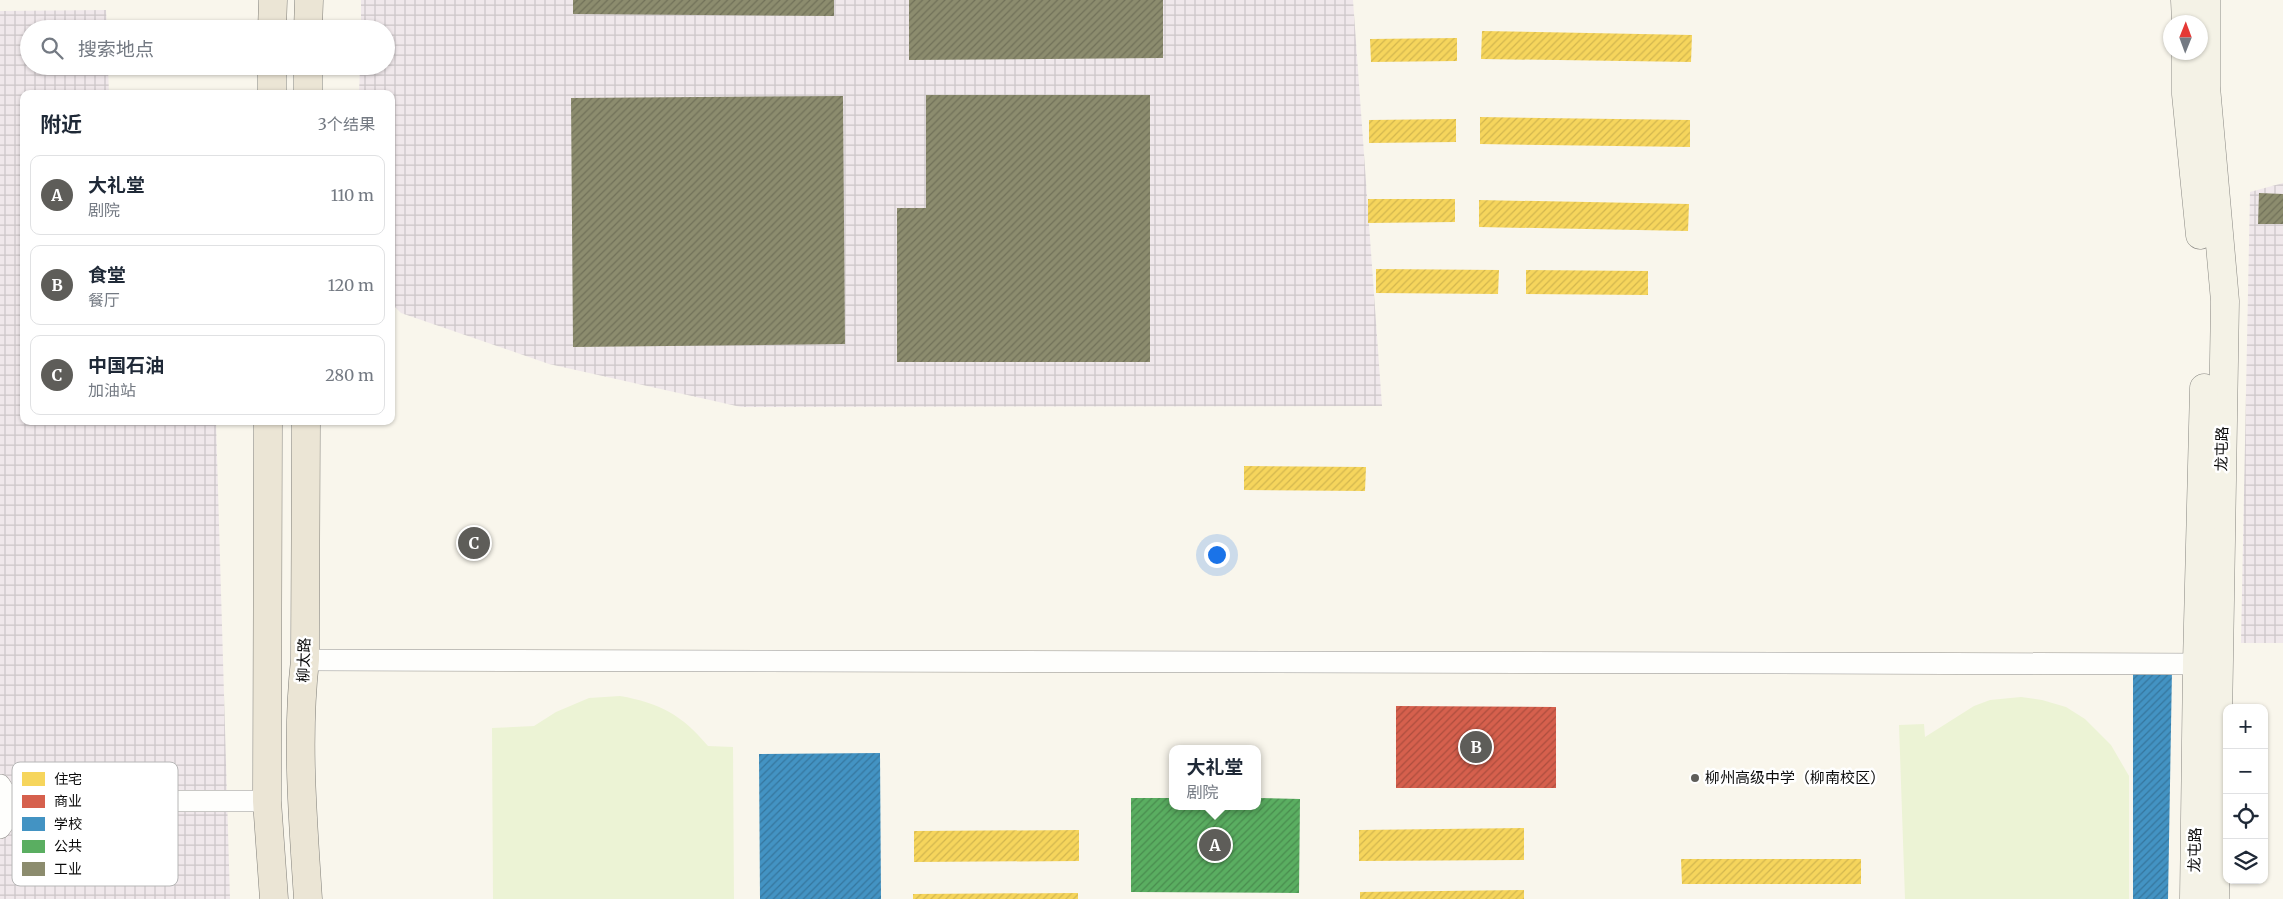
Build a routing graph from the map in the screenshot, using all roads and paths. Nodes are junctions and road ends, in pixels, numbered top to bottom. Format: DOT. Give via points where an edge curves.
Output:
graph roads {
  1 [pos="273,0"];
  2 [pos="309,0"];
  3 [pos="2185,0"];
  4 [pos="2206,0"];
  5 [pos="2186,15"];
  6 [pos="272,20"];
  7 [pos="308,20"];
  8 [pos="2186,60"];
  9 [pos="272,75"];
  10 [pos="308,75"];
  11 [pos="272,90"];
  12 [pos="308,90"];
  13 [pos="268,425"];
  14 [pos="306,425"];
  15 [pos="305,660"];
  16 [pos="2208,664"];
  17 [pos="4,793"];
  18 [pos="178,798"];
  19 [pos="267,801"];
  20 [pos="0,828"];
  21 [pos="274,899"];
  22 [pos="308,899"];
  23 [pos="2194,899"];
  24 [pos="2216,899"];
  1 -- 6 [label="main road"];
  2 -- 7 [label="main road"];
  3 -- 5 [label="main road"];
  4 -- 16 [label="main road, 龙屯路" via="2206,87 2224,301"];
  8 -- 16 [label="main road, 龙屯路" via="2186,94 2206,299"];
  9 -- 11 [label="main road"];
  10 -- 12 [label="main road"];
  13 -- 19 [label="main road"];
  14 -- 15 [label="main road, 柳太路"];
  15 -- 16 [label="street"];
  15 -- 22 [label="main road, 柳太路" via="302,680 302,800"];
  16 -- 23 [label="main road, 龙屯路"];
  16 -- 24 [label="main road, 龙屯路"];
  17 -- 20 [label="street" via="7,813"];
  18 -- 19 [label="street"];
  19 -- 21 [label="main road"];
}
